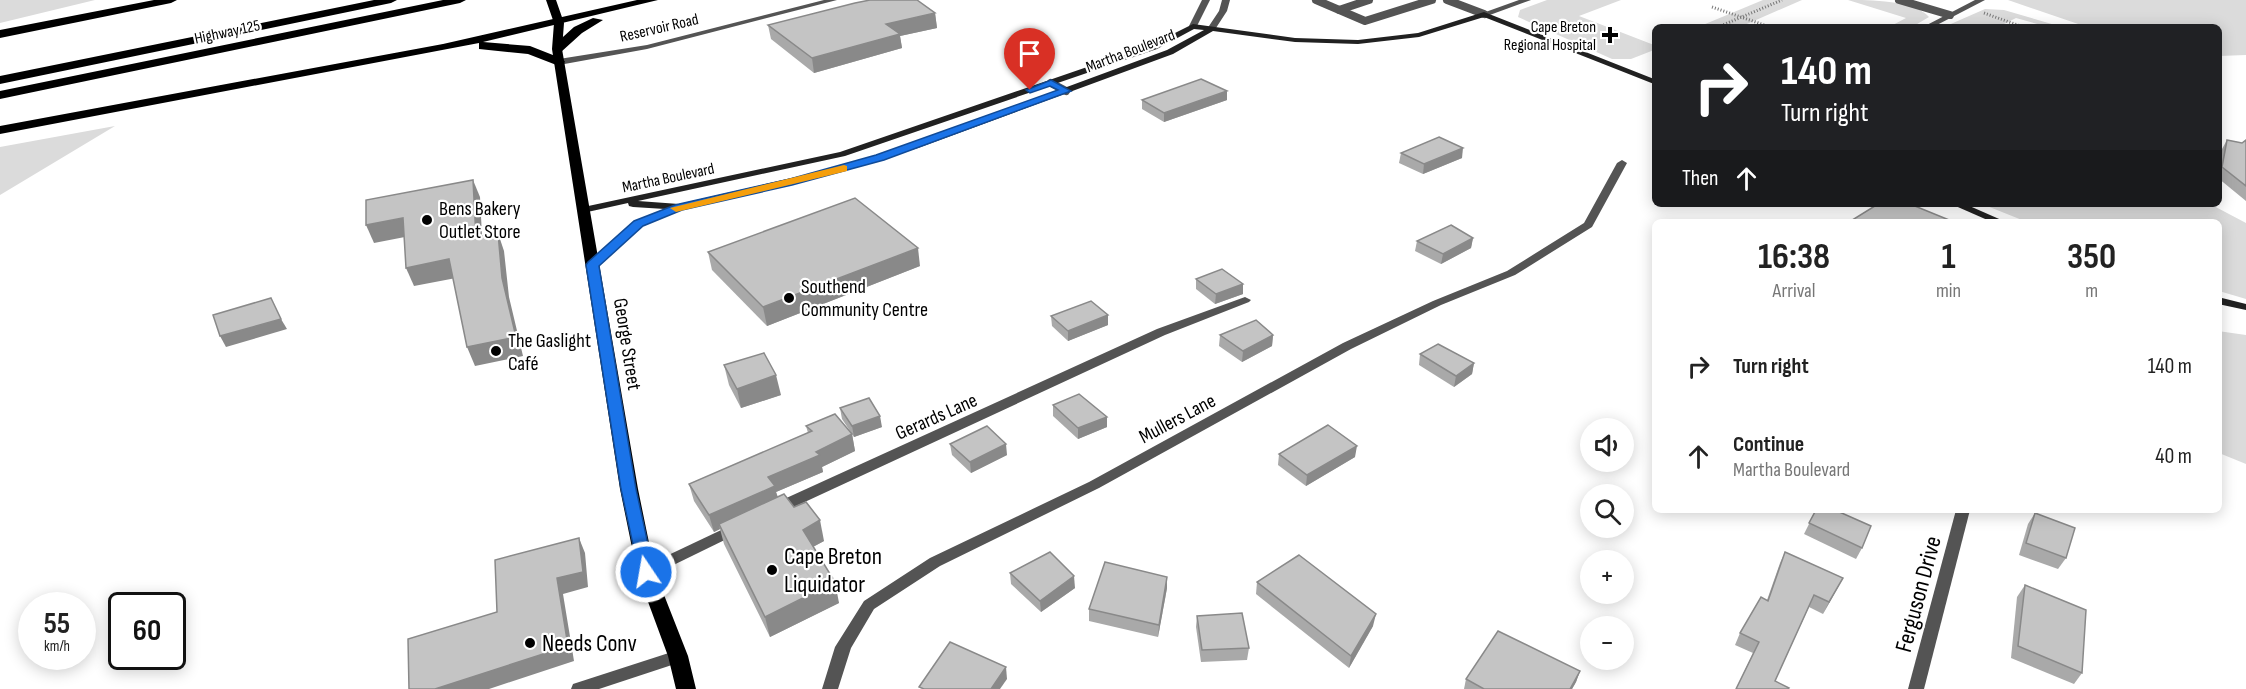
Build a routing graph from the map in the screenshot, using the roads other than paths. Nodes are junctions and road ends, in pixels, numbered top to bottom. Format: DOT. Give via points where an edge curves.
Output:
graph roads {
  1 [pos="171,0"];
  2 [pos="391,0"];
  3 [pos="460,0"];
  4 [pos="551,0"];
  5 [pos="652,0"];
  6 [pos="833,0"];
  7 [pos="1206,0"];
  8 [pos="1226,0"];
  9 [pos="1316,0"];
  10 [pos="1369,0"];
  11 [pos="1432,0"];
  12 [pos="1447,0"];
  13 [pos="1527,0"];
  14 [pos="1899,0"];
  15 [pos="1981,0"];
  16 [pos="623,8"];
  17 [pos="1339,10"];
  18 [pos="1484,14"];
  19 [pos="1950,15"];
  20 [pos="559,23"];
  21 [pos="1933,24"];
  22 [pos="1193,26"];
  23 [pos="1211,29"];
  24 [pos="0,34"];
  25 [pos="443,48"];
  26 [pos="558,56"];
  27 [pos="0,80"];
  28 [pos="1652,81"];
  29 [pos="1051,83"];
  30 [pos="1066,91"];
  31 [pos="0,95"];
  32 [pos="0,130"];
  33 [pos="1622,163"];
  34 [pos="617,203"];
  35 [pos="679,207"];
  36 [pos="1964,207"];
  37 [pos="584,210"];
  38 [pos="1994,219"];
  39 [pos="592,265"];
  40 [pos="1245,300"];
  41 [pos="2222,301"];
  42 [pos="2246,307"];
  43 [pos="768,513"];
  44 [pos="1962,513"];
  45 [pos="747,523"];
  46 [pos="646,572"];
  47 [pos="678,656"];
  48 [pos="579,689"];
  49 [pos="686,689"];
  50 [pos="830,689"];
  51 [pos="1916,689"];
  1 -- 24 [label="highway"];
  2 -- 27 [label="highway, Highway 125"];
  3 -- 31 [label="highway, Highway 125"];
  4 -- 20 [label="main road, George Street"];
  5 -- 16 [label="highway"];
  6 -- 26 [label="street, Reservoir Road" via="646,47"];
  7 -- 22 [label="street"];
  8 -- 23 [label="street"];
  9 -- 17 [label="lane"];
  10 -- 17 [label="lane"];
  11 -- 17 [label="lane" via="1365,21"];
  12 -- 18 [label="lane"];
  13 -- 18 [label="street"];
  14 -- 19 [label="lane"];
  15 -- 19 [label="street"];
  16 -- 20 [label="highway"];
  16 -- 26 [label="highway" via="578,30"];
  18 -- 23 [label="street, Martha Boulevard" via="1419,35 1358,42 1295,40"];
  18 -- 28 [label="street"];
  19 -- 21 [label="street"];
  20 -- 25 [label="highway"];
  20 -- 26 [label="main road, George Street"];
  22 -- 23 [label="street, Martha Boulevard"];
  22 -- 29 [label="street, Martha Boulevard" via="1154,47"];
  23 -- 30 [label="street, Martha Boulevard" via="1170,52"];
  25 -- 26 [label="highway" via="507,47"];
  25 -- 32 [label="highway"];
  26 -- 37 [label="main road, George Street"];
  29 -- 30 [label="lane"];
  29 -- 34 [label="street, Martha Boulevard" via="842,154"];
  30 -- 35 [label="street, Martha Boulevard" via="880,158"];
  33 -- 50 [label="street, Mullers Lane" via="1588,225 1511,273 1347,346 1094,484 935,562 869,605 843,647"];
  34 -- 35 [label="street, Martha Boulevard"];
  34 -- 37 [label="street"];
  35 -- 39 [label="street" via="639,224"];
  36 -- 38 [label="street"];
  37 -- 39 [label="main road, George Street"];
  39 -- 46 [label="main road, George Street" via="628,489"];
  40 -- 43 [label="street, Gerards Lane" via="1161,332"];
  41 -- 42 [label="street"];
  44 -- 51 [label="street, Ferguson Drive"];
  45 -- 46 [label="street"];
  46 -- 47 [label="main road, George Street"];
  47 -- 48 [label="street"];
  47 -- 49 [label="main road, George Street"];
}
